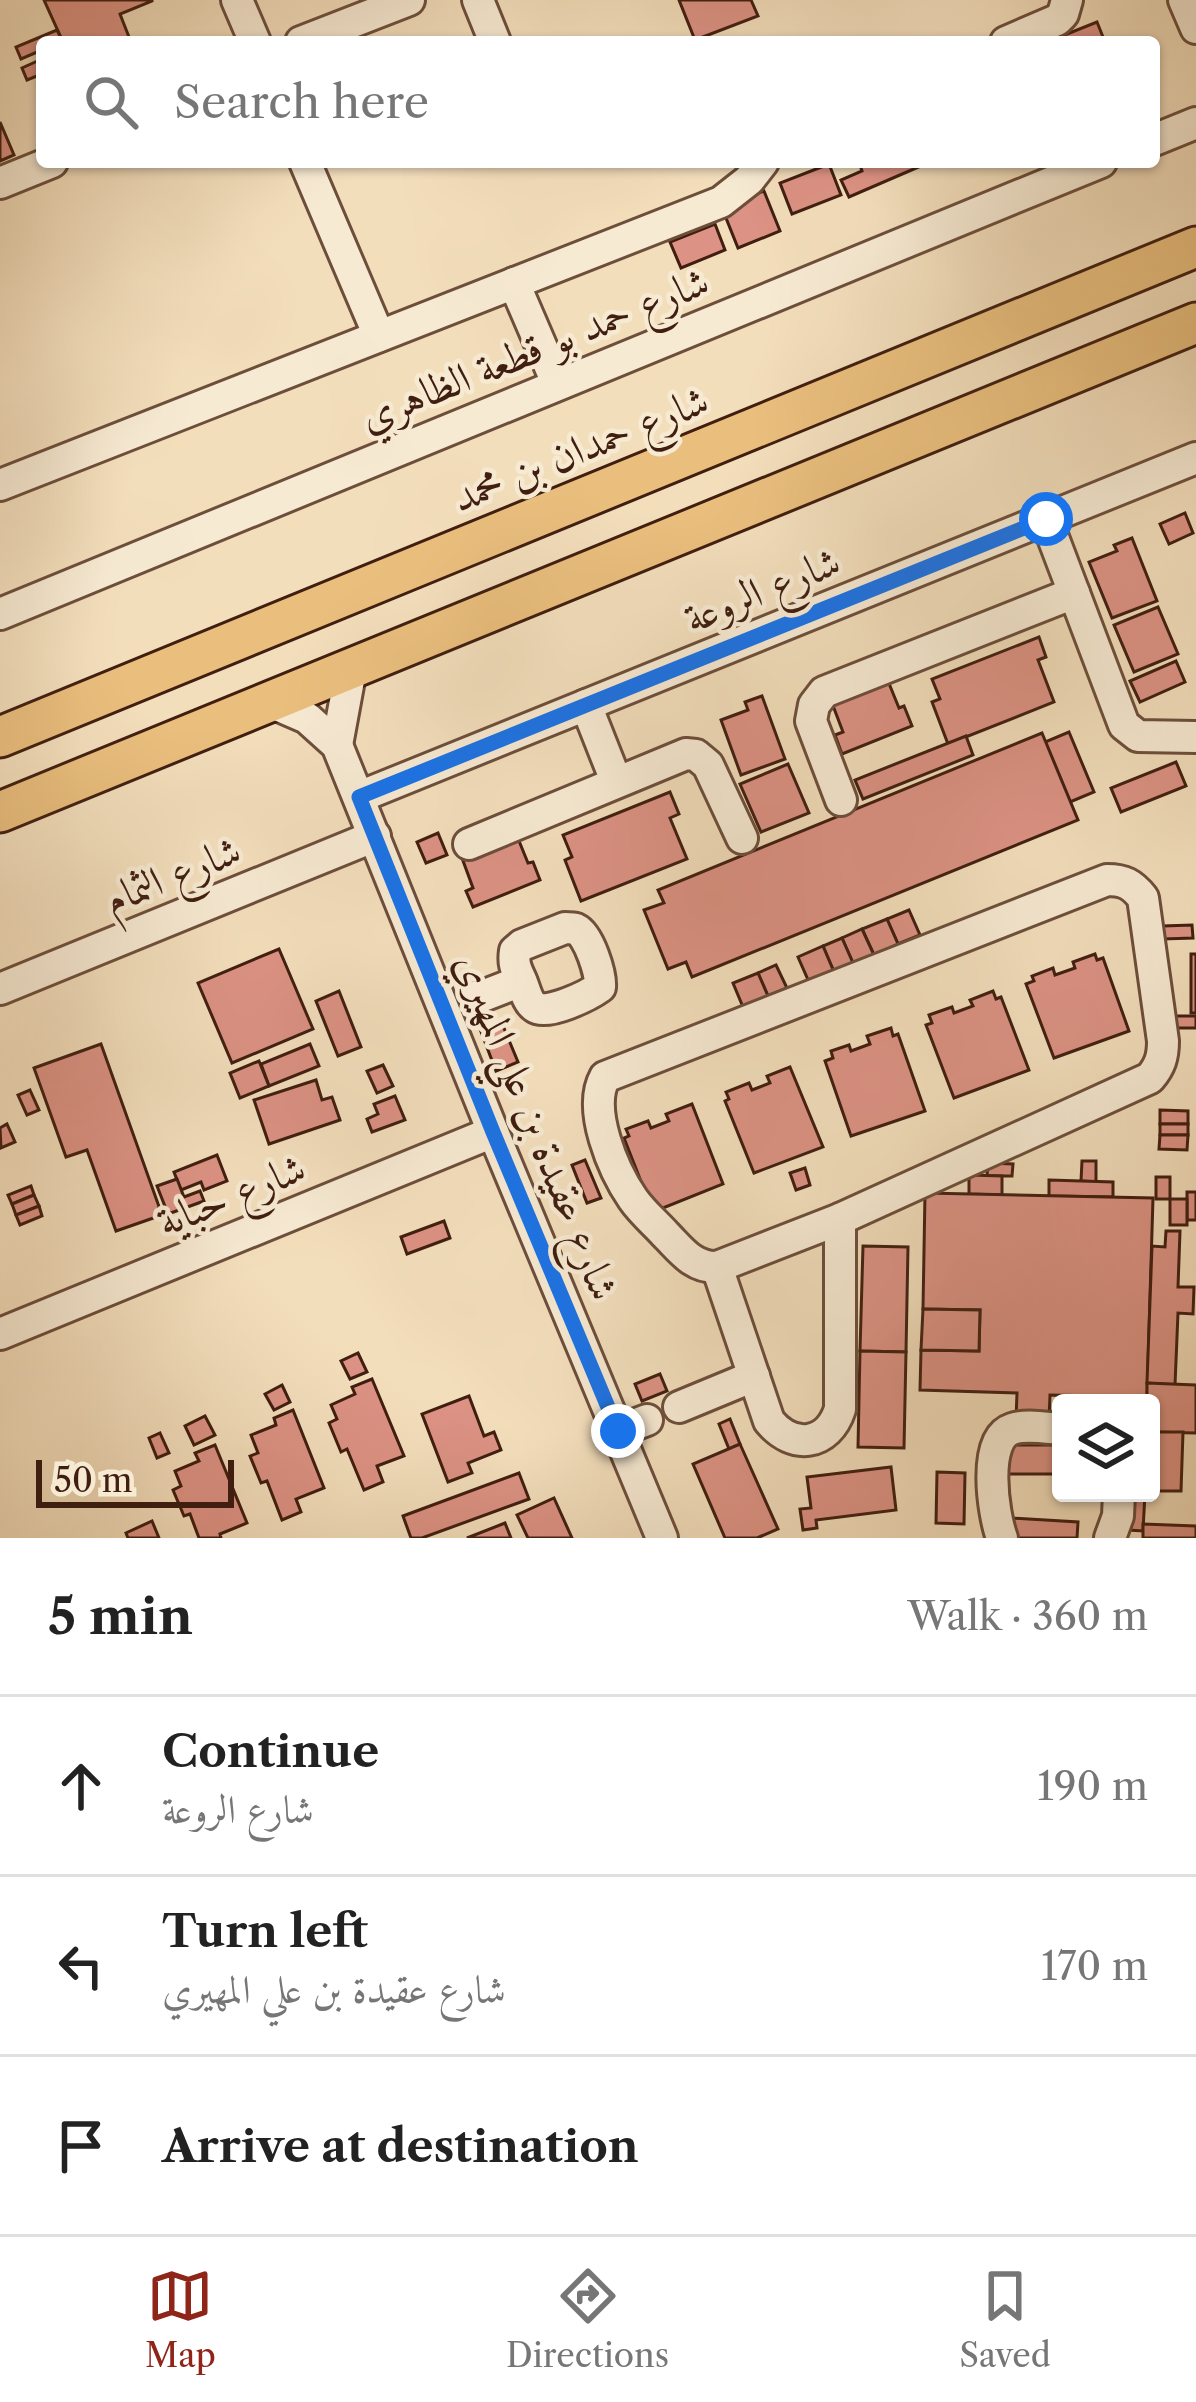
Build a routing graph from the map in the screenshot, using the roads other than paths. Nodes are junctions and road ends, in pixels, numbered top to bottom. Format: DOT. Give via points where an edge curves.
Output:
graph roads {
  1 [pos="237,0"];
  2 [pos="409,0"];
  3 [pos="478,0"];
  4 [pos="1067,0"];
  5 [pos="1184,0"];
  6 [pos="1196,28"];
  7 [pos="252,36"];
  8 [pos="316,36"];
  9 [pos="493,36"];
  10 [pos="1020,36"];
  11 [pos="1196,123"];
  12 [pos="1160,138"];
  13 [pos="38,168"];
  14 [pos="308,168"];
  15 [pos="758,168"];
  16 [pos="1086,168"];
  17 [pos="0,184"];
  18 [pos="1196,248"];
  19 [pos="514,283"];
  20 [pos="1196,323"];
  21 [pos="379,336"];
  22 [pos="557,383"];
  23 [pos="1196,458"];
  24 [pos="0,485"];
  25 [pos="1046,519"];
  26 [pos="1073,593"];
  27 [pos="0,614"];
  28 [pos="351,669"];
  29 [pos="270,702"];
  30 [pos="586,705"];
  31 [pos="0,737"];
  32 [pos="1196,737"];
  33 [pos="337,745"];
  34 [pos="616,782"];
  35 [pos="359,797"];
  36 [pos="841,800"];
  37 [pos="0,812"];
  38 [pos="375,836"];
  39 [pos="742,838"];
  40 [pos="469,844"];
  41 [pos="521,981"];
  42 [pos="0,989"];
  43 [pos="461,1004"];
  44 [pos="493,1132"];
  45 [pos="840,1219"];
  46 [pos="717,1267"];
  47 [pos="0,1334"];
  48 [pos="754,1376"];
  49 [pos="680,1407"];
  50 [pos="647,1420"];
  51 [pos="1052,1429"];
  52 [pos="618,1431"];
  53 [pos="1119,1502"];
  54 [pos="662,1538"];
  55 [pos="1002,1538"];
  56 [pos="1110,1538"];
  1 -- 7 [label="street"];
  2 -- 8 [label="street"];
  3 -- 9 [label="street"];
  4 -- 10 [label="street" via="1057,20"];
  5 -- 6 [label="street"];
  11 -- 12 [label="street"];
  13 -- 17 [label="street"];
  14 -- 21 [label="street"];
  15 -- 19 [label="street" via="722,202"];
  16 -- 22 [label="street, شارع حمد بو قطعة الظاهري"];
  18 -- 31 [label="main road, شارع حمدان بن محمد"];
  19 -- 21 [label="street"];
  19 -- 22 [label="street"];
  20 -- 28 [label="main road"];
  21 -- 24 [label="street"];
  22 -- 27 [label="street, شارع حمد بو قطعة الظاهري"];
  23 -- 25 [label="street, شارع الروعة"];
  25 -- 26 [label="street"];
  25 -- 30 [label="street, شارع الروعة"];
  26 -- 32 [label="street" via="1124,725 1146,737"];
  26 -- 36 [label="street" via="824,692 811,721"];
  28 -- 29 [label="main road"];
  28 -- 33 [label="street"];
  29 -- 33 [label="street" via="307,718"];
  29 -- 37 [label="main road"];
  30 -- 34 [label="street"];
  30 -- 35 [label="street, شارع الروعة"];
  33 -- 35 [label="street, شارع عقيدة بن علي المهيري"];
  34 -- 39 [label="street" via="696,755 709,765"];
  34 -- 40 [label="street"];
  35 -- 38 [label="street, شارع عقيدة بن علي المهيري"];
  38 -- 42 [label="street, شارع الثمام"];
  38 -- 43 [label="street, شارع عقيدة بن علي المهيري"];
  41 -- 43 [label="street"];
  43 -- 44 [label="street, شارع عقيدة بن علي المهيري"];
  44 -- 47 [label="street, شارع حباية"];
  44 -- 52 [label="street, شارع عقيدة بن علي المهيري"];
  45 -- 46 [label="street"];
  45 -- 46 [label="street" via="1159,1068 1163,1041 1146,912 1134,887 1107,880 605,1077 598,1115 624,1184 690,1260"];
  45 -- 48 [label="street" via="837,1419 814,1438 784,1435 770,1421"];
  46 -- 48 [label="street"];
  48 -- 49 [label="street"];
  50 -- 52 [label="street"];
  51 -- 55 [label="street" via="1018,1427 996,1442"];
  52 -- 54 [label="street, شارع عقيدة بن علي المهيري"];
  53 -- 56 [label="street"];
}
